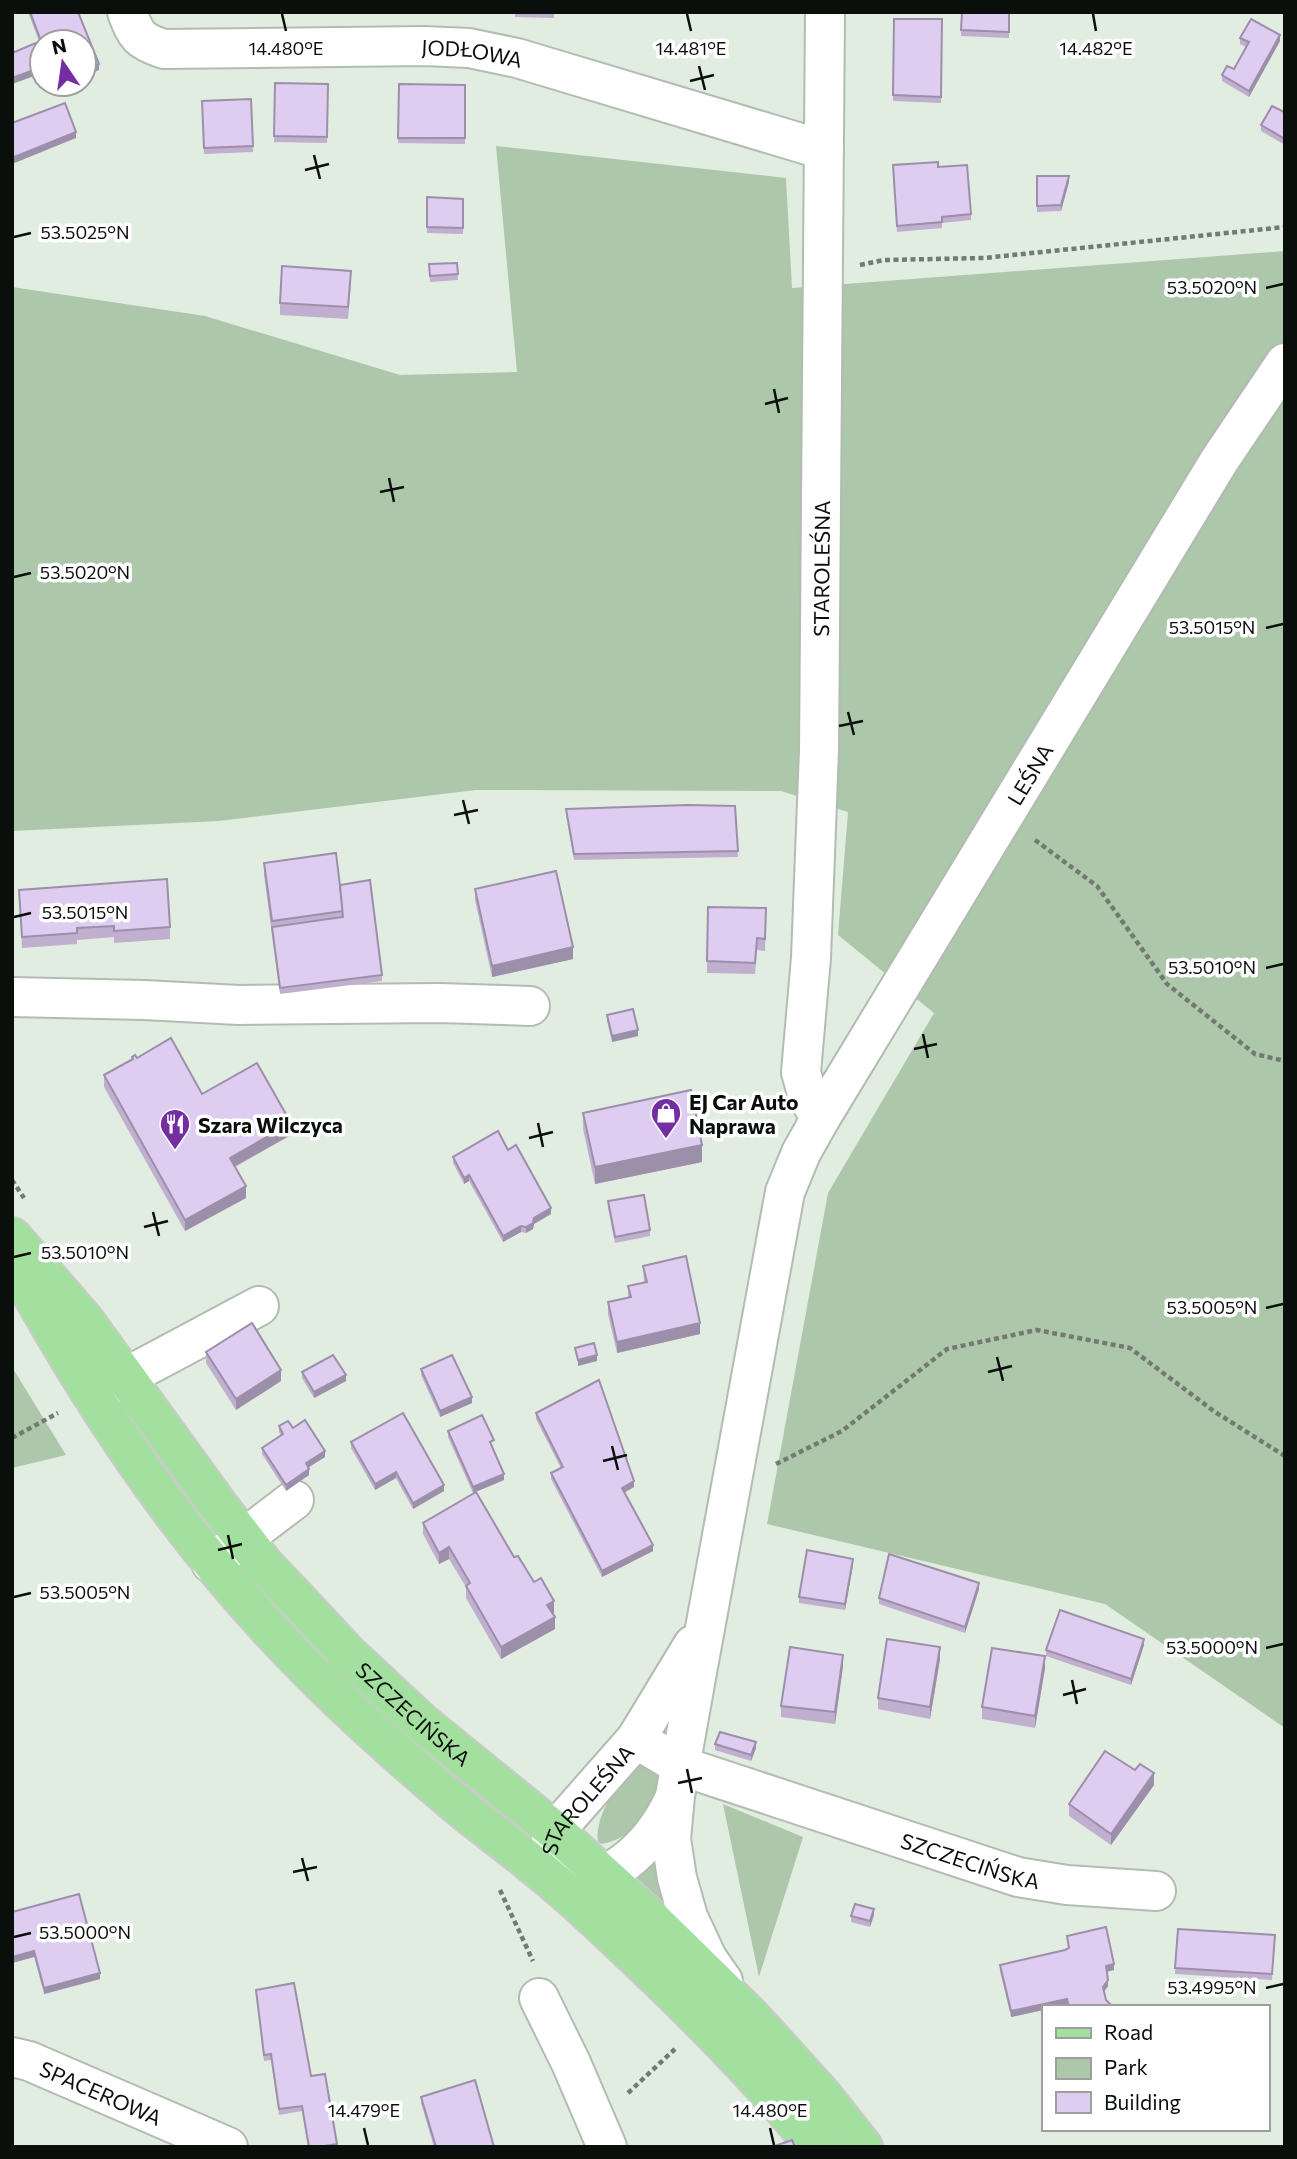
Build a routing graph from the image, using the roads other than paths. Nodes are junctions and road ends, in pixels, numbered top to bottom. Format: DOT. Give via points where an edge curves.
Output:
graph roads {
  1 [pos="127,12"];
  2 [pos="825,12"];
  3 [pos="824,150"];
  4 [pos="1285,363"];
  5 [pos="12,997"];
  6 [pos="530,1006"];
  7 [pos="820,1119"];
  8 [pos="785,1192"];
  9 [pos="12,1237"];
  10 [pos="12,1259"];
  11 [pos="259,1306"];
  12 [pos="124,1378"];
  13 [pos="91,1396"];
  14 [pos="294,1500"];
  15 [pos="244,1539"];
  16 [pos="211,1563"];
  17 [pos="706,1623"];
  18 [pos="636,1739"];
  19 [pos="678,1781"];
  20 [pos="555,1831"];
  21 [pos="602,1874"];
  22 [pos="554,1881"];
  23 [pos="1156,1891"];
  24 [pos="539,1998"];
  25 [pos="752,2018"];
  26 [pos="12,2057"];
  27 [pos="602,2135"];
  28 [pos="229,2147"];
  29 [pos="816,2147"];
  30 [pos="863,2147"];
  1 -- 3 [label="street, JODŁOWA" via="134,32 145,43 164,49 469,48 517,58"];
  2 -- 3 [label="street, STAROLEŚNA"];
  3 -- 7 [label="street, STAROLEŚNA" via="819,750 811,958 801,1072"];
  4 -- 7 [label="street, LEŚNA" via="1219,461"];
  5 -- 6 [label="street" via="239,1005"];
  7 -- 8 [label="street, LEŚNA"];
  8 -- 17 [label="street, STAROLEŚNA"];
  9 -- 12 [label="main road, SZCZECIŃSKA" via="84,1320"];
  10 -- 13 [label="main road, SZCZECIŃSKA"];
  11 -- 12 [label="street"];
  12 -- 13 [label="street"];
  12 -- 15 [label="main road, SZCZECIŃSKA"];
  13 -- 16 [label="main road, SZCZECIŃSKA"];
  14 -- 15 [label="street"];
  15 -- 16 [label="street"];
  15 -- 20 [label="main road, SZCZECIŃSKA" via="348,1654 422,1723"];
  16 -- 22 [label="main road, SZCZECIŃSKA" via="320,1681 391,1748"];
  17 -- 18 [label="street, STAROLEŚNA"];
  17 -- 19 [label="street, STAROLEŚNA"];
  18 -- 19 [label="street, SZCZECIŃSKA"];
  18 -- 20 [label="street, STAROLEŚNA"];
  19 -- 21 [label="street, STAROLEŚNA" via="664,1819 646,1844"];
  19 -- 23 [label="street, SZCZECIŃSKA" via="1018,1877"];
  19 -- 25 [label="street, STAROLEŚNA" via="673,1849 688,1917 716,1972"];
  20 -- 21 [label="main road, SZCZECIŃSKA"];
  20 -- 22 [label="street, STAROLEŚNA" via="548,1849"];
  21 -- 22 [label="street, STAROLEŚNA" via="578,1883"];
  21 -- 25 [label="main road, SZCZECIŃSKA"];
  22 -- 29 [label="main road, SZCZECIŃSKA" via="724,2043"];
  24 -- 27 [label="street"];
  25 -- 30 [label="main road, SZCZECIŃSKA"];
  26 -- 28 [label="street, SPACEROWA"];
}
